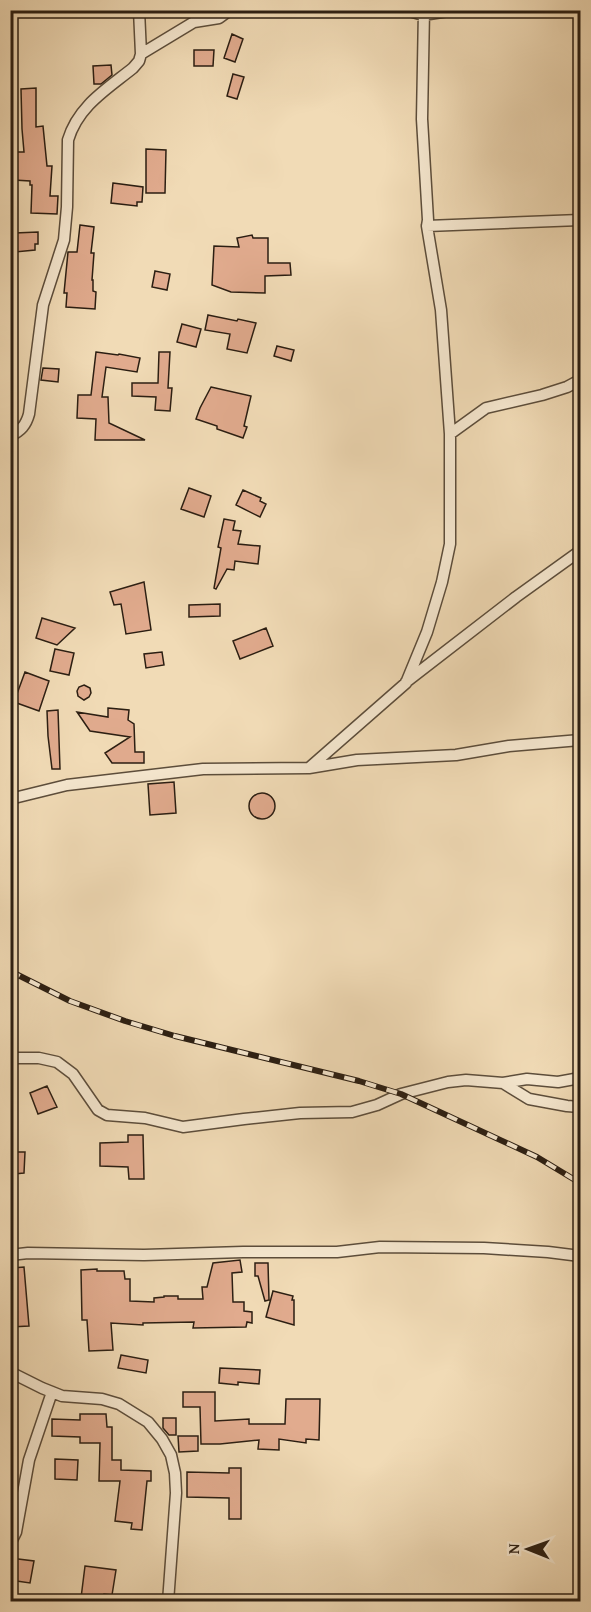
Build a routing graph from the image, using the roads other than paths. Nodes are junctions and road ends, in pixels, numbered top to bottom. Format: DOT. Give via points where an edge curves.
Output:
graph roads {
  1 [pos="139,10"];
  2 [pos="230,10"];
  3 [pos="406,10"];
  4 [pos="455,10"];
  5 [pos="423,13"];
  6 [pos="141,54"];
  7 [pos="580,220"];
  8 [pos="427,226"];
  9 [pos="580,380"];
  10 [pos="450,434"];
  11 [pos="10,436"];
  12 [pos="580,551"];
  13 [pos="405,683"];
  14 [pos="580,740"];
  15 [pos="309,768"];
  16 [pos="10,799"];
  17 [pos="10,1058"];
  18 [pos="580,1078"];
  19 [pos="503,1083"];
  20 [pos="580,1107"];
  21 [pos="10,1255"];
  22 [pos="580,1256"];
  23 [pos="10,1372"];
  24 [pos="52,1392"];
  25 [pos="10,1544"];
  26 [pos="168,1602"];
  1 -- 6 [label="street"];
  2 -- 6 [label="street" via="219,18 194,22"];
  3 -- 5 [label="street"];
  4 -- 5 [label="street"];
  5 -- 8 [label="street"];
  6 -- 11 [label="street" via="134,68 80,112 71,130 64,240 43,305 29,414 19,432"];
  7 -- 8 [label="street"];
  8 -- 10 [label="street" via="441,310"];
  9 -- 10 [label="street" via="542,395 486,408"];
  10 -- 13 [label="street" via="450,544 427,632"];
  12 -- 13 [label="street"];
  13 -- 15 [label="street"];
  14 -- 15 [label="street" via="456,755 357,760"];
  15 -- 16 [label="street" via="203,769 67,785"];
  17 -- 19 [label="street" via="57,1062 73,1074 98,1110 107,1115 145,1118 183,1128 300,1113 352,1112 448,1082"];
  18 -- 19 [label="street"];
  19 -- 20 [label="street" via="529,1099"];
  21 -- 22 [label="street" via="392,1247 484,1248"];
  23 -- 24 [label="street"];
  24 -- 25 [label="street" via="29,1460 16,1532"];
  24 -- 26 [label="street" via="119,1404 148,1422 167,1447 176,1493"];
}
